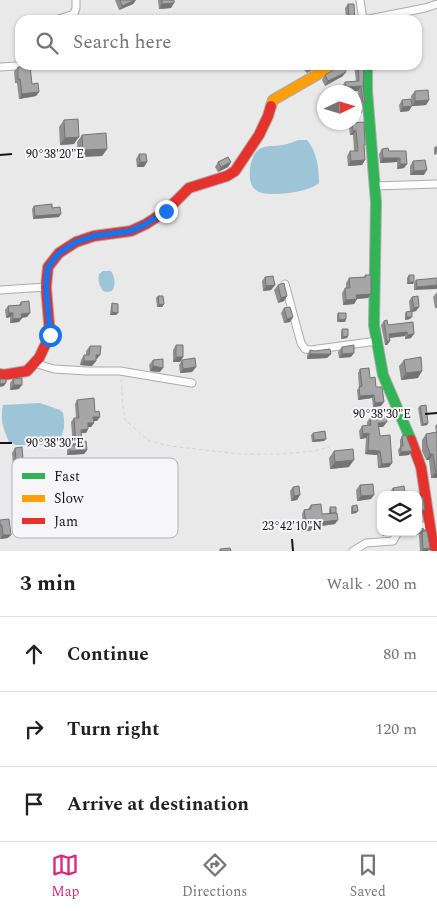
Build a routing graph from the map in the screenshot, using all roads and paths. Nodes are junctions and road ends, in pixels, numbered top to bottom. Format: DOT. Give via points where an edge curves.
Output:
graph roads {
  1 [pos="76,0"];
  2 [pos="360,0"];
  3 [pos="437,4"];
  4 [pos="71,15"];
  5 [pos="362,15"];
  6 [pos="389,15"];
  7 [pos="15,66"];
  8 [pos="0,67"];
  9 [pos="325,70"];
  10 [pos="367,70"];
  11 [pos="437,184"];
  12 [pos="374,186"];
  13 [pos="285,284"];
  14 [pos="46,287"];
  15 [pos="0,290"];
  16 [pos="377,341"];
  17 [pos="34,363"];
  18 [pos="120,371"];
  19 [pos="0,374"];
  20 [pos="192,383"];
  21 [pos="329,447"];
  22 [pos="422,526"];
  23 [pos="429,526"];
  24 [pos="396,536"];
  25 [pos="437,547"];
  26 [pos="353,551"];
  1 -- 4 [label="street" via="76,8"];
  2 -- 5 [label="street"];
  3 -- 6 [label="street"];
  7 -- 8 [label="street"];
  9 -- 14 [label="street" via="273,100 259,135 235,171 189,188 166,211 131,231 76,242 59,253 48,267"];
  10 -- 12 [label="street"];
  11 -- 12 [label="street"];
  12 -- 16 [label="street" via="374,325"];
  13 -- 16 [label="street" via="300,343 305,349"];
  14 -- 15 [label="street"];
  14 -- 17 [label="street" via="50,335"];
  16 -- 23 [label="street" via="383,375 421,467"];
  17 -- 18 [label="street" via="54,369"];
  17 -- 19 [label="street" via="27,371"];
  18 -- 20 [label="street"];
  18 -- 21 [label="path" via="125,420 149,442 240,454 282,454"];
  22 -- 23 [label="street"];
  23 -- 25 [label="street" via="432,546"];
  24 -- 26 [label="street" via="393,541 366,544"];
}
